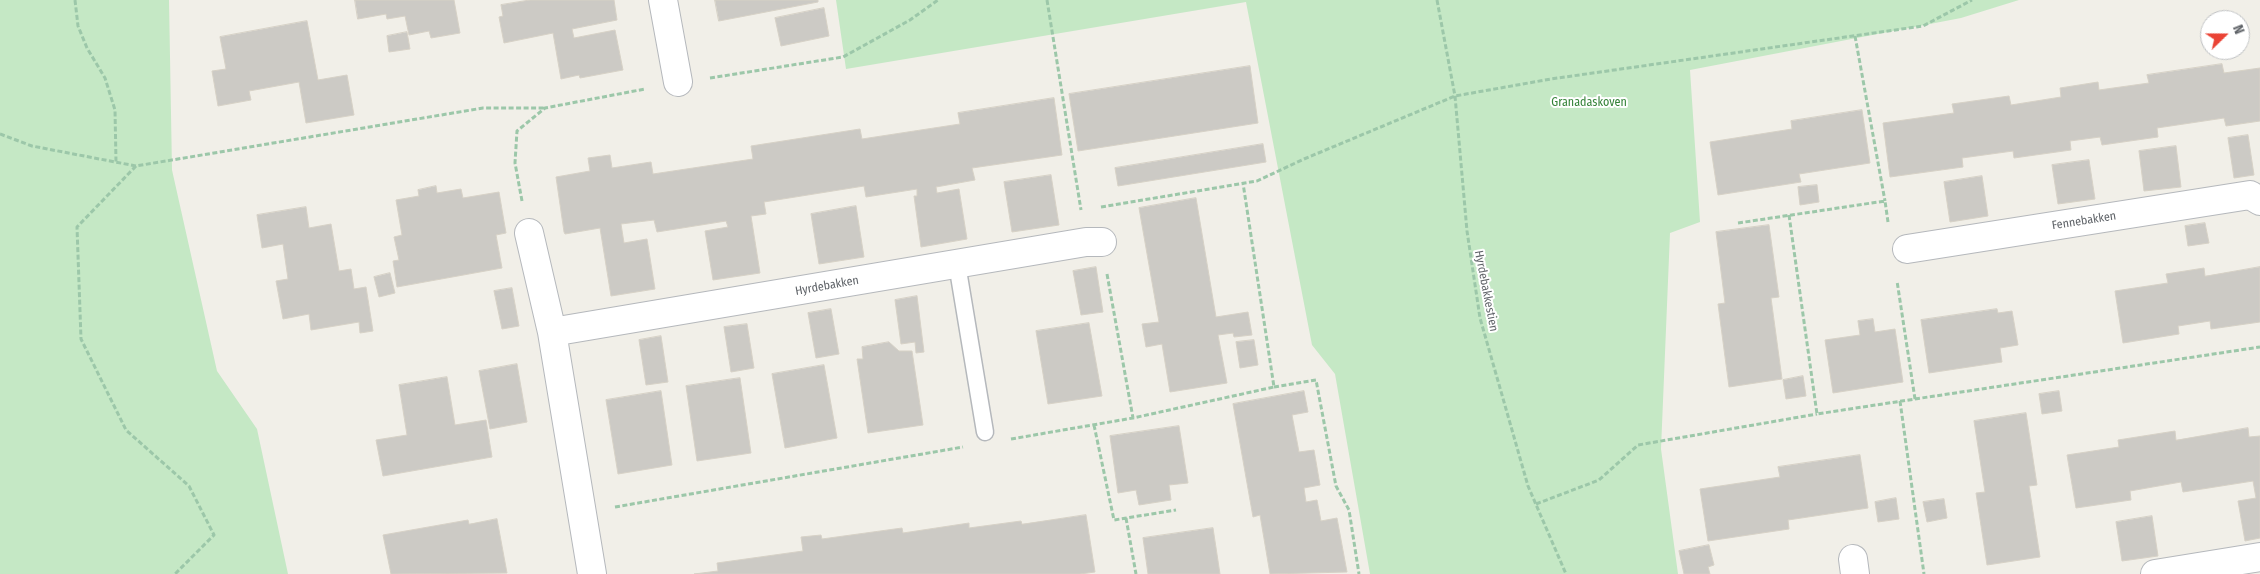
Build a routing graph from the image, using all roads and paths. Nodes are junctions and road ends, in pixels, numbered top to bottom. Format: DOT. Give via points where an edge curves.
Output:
graph roads {
  1 [pos="75,0"];
  2 [pos="663,0"];
  3 [pos="938,0"];
  4 [pos="1047,0"];
  5 [pos="1437,0"];
  6 [pos="1972,0"];
  7 [pos="1855,36"];
  8 [pos="678,82"];
  9 [pos="1455,96"];
  10 [pos="545,108"];
  11 [pos="0,134"];
  12 [pos="116,162"];
  13 [pos="136,166"];
  14 [pos="1244,183"];
  15 [pos="1884,201"];
  16 [pos="2260,202"];
  17 [pos="1081,206"];
  18 [pos="1790,215"];
  19 [pos="1738,223"];
  20 [pos="528,233"];
  21 [pos="1102,242"];
  22 [pos="1900,250"];
  23 [pos="957,264"];
  24 [pos="552,332"];
  25 [pos="2260,346"];
  26 [pos="1274,387"];
  27 [pos="1915,399"];
  28 [pos="1900,401"];
  29 [pos="1817,414"];
  30 [pos="1133,418"];
  31 [pos="1094,425"];
  32 [pos="985,432"];
  33 [pos="1007,440"];
  34 [pos="968,447"];
  35 [pos="1536,504"];
  36 [pos="1176,510"];
  37 [pos="582,513"];
  38 [pos="1126,518"];
  39 [pos="2260,558"];
  40 [pos="175,574"];
  41 [pos="592,574"];
  42 [pos="1136,574"];
  43 [pos="1359,574"];
  44 [pos="1566,574"];
  45 [pos="1924,574"];
  46 [pos="2155,574"];
  1 -- 12 [label="path" via="78,26 105,78 114,110"];
  2 -- 8 [label="street"];
  3 -- 8 [label="path" via="910,20 843,57"];
  4 -- 17 [label="path"];
  5 -- 9 [label="path, Hyrdebakkestien"];
  6 -- 7 [label="path" via="1923,26"];
  7 -- 9 [label="path" via="1551,79"];
  7 -- 15 [label="path"];
  8 -- 10 [label="path"];
  9 -- 14 [label="path" via="1257,181"];
  9 -- 35 [label="path, Hyrdebakkestien" via="1467,231 1480,318"];
  10 -- 13 [label="path" via="483,108"];
  10 -- 20 [label="path" via="516,131 515,163"];
  11 -- 12 [label="path" via="32,146"];
  12 -- 13 [label="path"];
  13 -- 40 [label="path" via="77,227 81,339 126,430 189,486 214,536"];
  14 -- 21 [label="path" via="1098,207"];
  14 -- 26 [label="path"];
  15 -- 18 [label="path"];
  15 -- 22 [label="path"];
  16 -- 22 [label="street, Fennebakken" via="2250,195"];
  18 -- 19 [label="path"];
  18 -- 29 [label="path"];
  20 -- 24 [label="street"];
  21 -- 23 [label="street, Hyrdebakken"];
  21 -- 30 [label="path"];
  22 -- 27 [label="path"];
  23 -- 24 [label="street, Hyrdebakken"];
  23 -- 32 [label="lane"];
  24 -- 37 [label="street"];
  25 -- 27 [label="path"];
  26 -- 30 [label="path"];
  26 -- 43 [label="path" via="1316,380 1336,486 1349,510"];
  27 -- 28 [label="path"];
  28 -- 29 [label="path"];
  28 -- 45 [label="path"];
  29 -- 35 [label="path" via="1638,445 1599,480"];
  30 -- 31 [label="path"];
  31 -- 33 [label="path"];
  31 -- 38 [label="path" via="1114,520"];
  34 -- 37 [label="path"];
  35 -- 44 [label="path, Hyrdebakkestien"];
  36 -- 38 [label="path"];
  37 -- 41 [label="street"];
  38 -- 42 [label="path"];
  39 -- 46 [label="street"];
}
